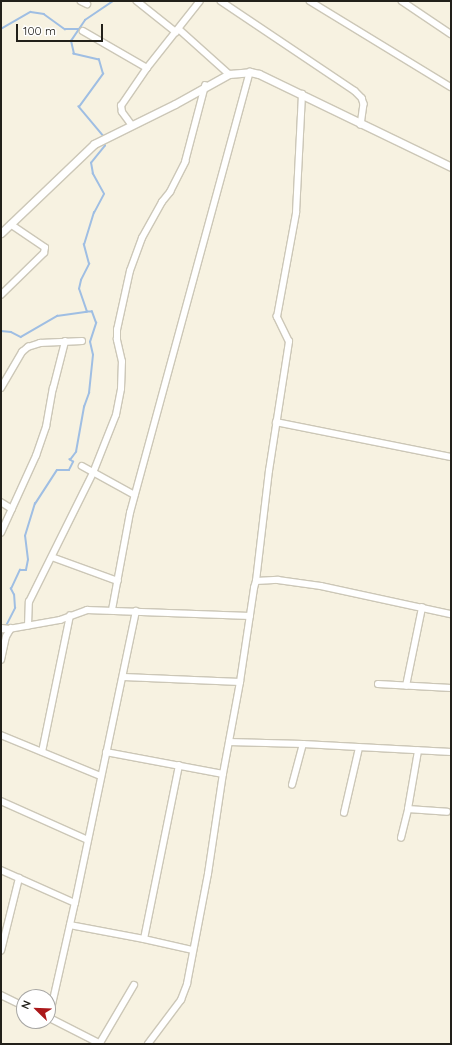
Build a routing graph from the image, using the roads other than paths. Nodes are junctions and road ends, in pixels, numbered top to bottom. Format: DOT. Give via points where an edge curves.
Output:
graph roads {
  1 [pos="137,1"];
  2 [pos="200,1"];
  3 [pos="220,1"];
  4 [pos="310,1"];
  5 [pos="402,1"];
  6 [pos="178,30"];
  7 [pos="83,31"];
  8 [pos="451,34"];
  9 [pos="147,68"];
  10 [pos="250,72"];
  11 [pos="229,74"];
  12 [pos="205,86"];
  13 [pos="451,87"];
  14 [pos="302,94"];
  15 [pos="361,125"];
  16 [pos="132,126"];
  17 [pos="451,167"];
  18 [pos="4,229"];
  19 [pos="1,295"];
  20 [pos="82,341"];
  21 [pos="65,342"];
  22 [pos="1,388"];
  23 [pos="276,422"];
  24 [pos="451,457"];
  25 [pos="82,466"];
  26 [pos="93,473"];
  27 [pos="135,495"];
  28 [pos="1,502"];
  29 [pos="12,509"];
  30 [pos="1,534"];
  31 [pos="52,557"];
  32 [pos="118,581"];
  33 [pos="256,581"];
  34 [pos="422,608"];
  35 [pos="112,610"];
  36 [pos="136,611"];
  37 [pos="451,614"];
  38 [pos="70,616"];
  39 [pos="250,616"];
  40 [pos="28,626"];
  41 [pos="1,628"];
  42 [pos="10,629"];
  43 [pos="1,660"];
  44 [pos="124,677"];
  45 [pos="240,682"];
  46 [pos="378,684"];
  47 [pos="406,686"];
  48 [pos="451,688"];
  49 [pos="1,735"];
  50 [pos="229,742"];
  51 [pos="303,744"];
  52 [pos="359,748"];
  53 [pos="418,751"];
  54 [pos="42,752"];
  55 [pos="106,752"];
  56 [pos="451,752"];
  57 [pos="179,765"];
  58 [pos="223,774"];
  59 [pos="101,776"];
  60 [pos="292,785"];
  61 [pos="1,801"];
  62 [pos="408,809"];
  63 [pos="447,812"];
  64 [pos="344,813"];
  65 [pos="401,838"];
  66 [pos="88,840"];
  67 [pos="1,870"];
  68 [pos="19,878"];
  69 [pos="76,903"];
  70 [pos="70,925"];
  71 [pos="144,939"];
  72 [pos="193,950"];
  73 [pos="1,951"];
  74 [pos="134,985"];
  75 [pos="55,989"];
  76 [pos="1,995"];
  77 [pos="16,1002"];
  78 [pos="56,1021"];
  79 [pos="101,1044"];
  80 [pos="148,1044"];
  1 -- 6 [label="street"];
  2 -- 6 [label="street"];
  3 -- 15 [label="street" via="355,91 364,104"];
  4 -- 13 [label="street"];
  5 -- 8 [label="street"];
  6 -- 9 [label="street"];
  6 -- 11 [label="street"];
  7 -- 9 [label="street"];
  9 -- 16 [label="street" via="121,106 122,112"];
  10 -- 11 [label="street"];
  10 -- 14 [label="street"];
  10 -- 27 [label="street"];
  11 -- 12 [label="street"];
  12 -- 16 [label="street"];
  12 -- 26 [label="street" via="185,162 142,238 130,271 116,340 122,362 121,388 116,415"];
  14 -- 15 [label="street"];
  14 -- 23 [label="street" via="296,213 277,317 289,342"];
  15 -- 17 [label="street"];
  16 -- 18 [label="street" via="94,144"];
  18 -- 19 [label="street" via="45,248 44,253"];
  20 -- 21 [label="street"];
  21 -- 22 [label="street" via="40,342 28,347 22,352"];
  21 -- 29 [label="street" via="52,389 46,427"];
  23 -- 24 [label="street"];
  23 -- 33 [label="street"];
  25 -- 26 [label="street"];
  26 -- 27 [label="street"];
  26 -- 31 [label="street"];
  27 -- 32 [label="street"];
  28 -- 29 [label="street"];
  29 -- 30 [label="street"];
  31 -- 32 [label="street"];
  31 -- 40 [label="street" via="29,602"];
  32 -- 35 [label="street"];
  33 -- 34 [label="street" via="278,580 321,586"];
  33 -- 39 [label="street"];
  34 -- 37 [label="street"];
  34 -- 47 [label="street"];
  35 -- 36 [label="street"];
  35 -- 38 [label="street" via="87,610"];
  36 -- 39 [label="street"];
  36 -- 44 [label="street"];
  38 -- 40 [label="street"];
  38 -- 54 [label="street"];
  39 -- 45 [label="street"];
  40 -- 42 [label="street"];
  41 -- 42 [label="street"];
  42 -- 43 [label="street"];
  44 -- 45 [label="street"];
  44 -- 55 [label="street"];
  45 -- 50 [label="street"];
  46 -- 47 [label="street"];
  47 -- 48 [label="street"];
  49 -- 54 [label="street"];
  50 -- 51 [label="street"];
  50 -- 58 [label="street"];
  51 -- 52 [label="street"];
  51 -- 60 [label="street"];
  52 -- 53 [label="street"];
  52 -- 64 [label="street"];
  53 -- 56 [label="street"];
  53 -- 62 [label="street"];
  54 -- 59 [label="street"];
  55 -- 57 [label="street"];
  55 -- 59 [label="street"];
  57 -- 58 [label="street"];
  57 -- 71 [label="street"];
  58 -- 72 [label="street" via="208,874"];
  59 -- 66 [label="street"];
  61 -- 66 [label="street"];
  62 -- 63 [label="street"];
  62 -- 65 [label="street"];
  66 -- 69 [label="street"];
  67 -- 68 [label="street"];
  68 -- 69 [label="street"];
  68 -- 73 [label="street"];
  69 -- 70 [label="street"];
  70 -- 71 [label="street"];
  70 -- 75 [label="street"];
  71 -- 72 [label="street"];
  72 -- 80 [label="street" via="187,984 181,1000"];
  74 -- 79 [label="street"];
  76 -- 77 [label="street"];
  78 -- 79 [label="street"];
}
